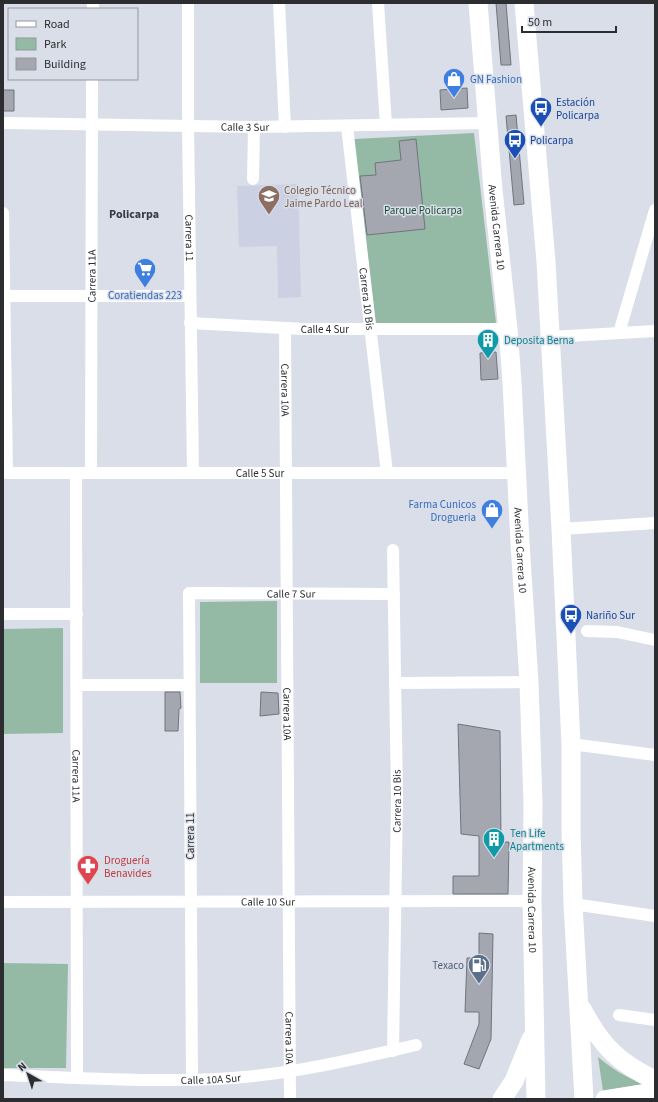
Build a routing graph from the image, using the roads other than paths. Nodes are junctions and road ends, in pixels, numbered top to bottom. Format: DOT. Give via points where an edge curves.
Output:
graph roads {
  1 [pos="188,3"];
  2 [pos="279,3"];
  3 [pos="378,3"];
  4 [pos="478,3"];
  5 [pos="524,3"];
  6 [pos="92,80"];
  7 [pos="3,123"];
  8 [pos="487,123"];
  9 [pos="92,124"];
  10 [pos="386,125"];
  11 [pos="188,126"];
  12 [pos="347,126"];
  13 [pos="254,127"];
  14 [pos="285,127"];
  15 [pos="253,179"];
  16 [pos="655,210"];
  17 [pos="3,213"];
  18 [pos="652,230"];
  19 [pos="4,296"];
  20 [pos="92,296"];
  21 [pos="190,296"];
  22 [pos="190,323"];
  23 [pos="285,328"];
  24 [pos="370,329"];
  25 [pos="508,329"];
  26 [pos="655,331"];
  27 [pos="619,333"];
  28 [pos="550,336"];
  29 [pos="5,473"];
  30 [pos="76,473"];
  31 [pos="92,473"];
  32 [pos="193,473"];
  33 [pos="286,473"];
  34 [pos="387,473"];
  35 [pos="516,473"];
  36 [pos="655,523"];
  37 [pos="561,529"];
  38 [pos="393,550"];
  39 [pos="189,593"];
  40 [pos="287,593"];
  41 [pos="394,594"];
  42 [pos="3,614"];
  43 [pos="77,614"];
  44 [pos="587,631"];
  45 [pos="655,640"];
  46 [pos="529,682"];
  47 [pos="395,683"];
  48 [pos="189,685"];
  49 [pos="77,686"];
  50 [pos="571,744"];
  51 [pos="655,755"];
  52 [pos="395,901"];
  53 [pos="532,901"];
  54 [pos="3,902"];
  55 [pos="77,902"];
  56 [pos="191,902"];
  57 [pos="289,902"];
  58 [pos="573,904"];
  59 [pos="655,916"];
  60 [pos="579,1004"];
  61 [pos="619,1015"];
  62 [pos="655,1020"];
  63 [pos="535,1027"];
  64 [pos="416,1045"];
  65 [pos="393,1051"];
  66 [pos="290,1071"];
  67 [pos="3,1076"];
  68 [pos="77,1078"];
  69 [pos="192,1080"];
  70 [pos="655,1080"];
  71 [pos="655,1091"];
  72 [pos="290,1099"];
  73 [pos="502,1099"];
  74 [pos="536,1099"];
  75 [pos="584,1099"];
  76 [pos="604,1099"];
  1 -- 11 [label="street, Carrera 11"];
  2 -- 14 [label="street"];
  3 -- 10 [label="street"];
  4 -- 8 [label="main road, Avenida Carrera 10"];
  5 -- 28 [label="main road"];
  6 -- 9 [label="street, Carrera 11A"];
  7 -- 9 [label="street, Calle 3 Sur"];
  8 -- 10 [label="street, Calle 3 Sur"];
  8 -- 25 [label="main road, Avenida Carrera 10"];
  9 -- 11 [label="street, Calle 3 Sur"];
  9 -- 20 [label="street, Carrera 11A"];
  10 -- 12 [label="street, Calle 3 Sur"];
  11 -- 13 [label="street, Calle 3 Sur"];
  11 -- 21 [label="street, Carrera 11"];
  12 -- 14 [label="street, Calle 3 Sur"];
  12 -- 24 [label="street, Carrera 10 Bis"];
  13 -- 14 [label="street, Calle 3 Sur"];
  13 -- 15 [label="street"];
  16 -- 18 [label="street"];
  17 -- 19 [label="street"];
  18 -- 27 [label="street"];
  19 -- 20 [label="street"];
  19 -- 29 [label="street"];
  20 -- 21 [label="street"];
  20 -- 31 [label="street, Carrera 11A"];
  21 -- 22 [label="street, Carrera 11"];
  22 -- 23 [label="street, Calle 4 Sur"];
  22 -- 32 [label="street, Carrera 11"];
  23 -- 24 [label="street, Calle 4 Sur"];
  23 -- 33 [label="street, Carrera 10A"];
  24 -- 25 [label="street, Calle 4 Sur"];
  24 -- 34 [label="street, Carrera 10 Bis"];
  25 -- 35 [label="main road, Avenida Carrera 10"];
  26 -- 27 [label="street"];
  27 -- 28 [label="street"];
  28 -- 37 [label="main road"];
  29 -- 30 [label="street, Calle 5 Sur"];
  30 -- 31 [label="street, Calle 5 Sur"];
  30 -- 43 [label="street, Carrera 11A"];
  31 -- 32 [label="street, Calle 5 Sur"];
  32 -- 33 [label="street, Calle 5 Sur"];
  33 -- 34 [label="street, Calle 5 Sur"];
  33 -- 40 [label="street, Carrera 10A"];
  34 -- 35 [label="street, Calle 5 Sur"];
  35 -- 46 [label="main road, Avenida Carrera 10"];
  36 -- 37 [label="street"];
  37 -- 50 [label="main road"];
  38 -- 41 [label="street, Carrera 10 Bis"];
  39 -- 40 [label="street, Calle 7 Sur"];
  39 -- 48 [label="street, Carrera 11"];
  40 -- 41 [label="street, Calle 7 Sur"];
  40 -- 57 [label="street, Carrera 10A"];
  41 -- 47 [label="street, Carrera 10 Bis"];
  42 -- 43 [label="street"];
  43 -- 49 [label="street, Carrera 11A"];
  44 -- 45 [label="street" via="617,632"];
  46 -- 47 [label="street"];
  46 -- 53 [label="main road, Avenida Carrera 10"];
  47 -- 52 [label="street, Carrera 10 Bis"];
  48 -- 49 [label="street"];
  48 -- 56 [label="street, Carrera 11"];
  49 -- 55 [label="street, Carrera 11A"];
  50 -- 51 [label="street"];
  50 -- 58 [label="main road"];
  52 -- 53 [label="street, Calle 10 Sur"];
  52 -- 57 [label="street, Calle 10 Sur"];
  52 -- 65 [label="street, Carrera 10 Bis"];
  53 -- 63 [label="main road, Avenida Carrera 10"];
  54 -- 55 [label="street, Calle 10 Sur"];
  55 -- 56 [label="street, Calle 10 Sur"];
  55 -- 68 [label="street, Carrera 11A"];
  56 -- 57 [label="street, Calle 10 Sur"];
  56 -- 69 [label="street, Carrera 11"];
  57 -- 66 [label="street, Carrera 10A"];
  58 -- 59 [label="street"];
  58 -- 60 [label="main road"];
  60 -- 70 [label="main road" via="609,1051"];
  60 -- 75 [label="main road"];
  61 -- 62 [label="street"];
  63 -- 73 [label="main road" via="522,1064"];
  63 -- 74 [label="main road, Avenida Carrera 10"];
  64 -- 65 [label="street, Calle 10A Sur"];
  65 -- 66 [label="street, Calle 10A Sur"];
  66 -- 69 [label="street, Calle 10A Sur"];
  66 -- 72 [label="street, Carrera 10A"];
  67 -- 68 [label="street, Calle 10A Sur"];
  68 -- 69 [label="street, Calle 10A Sur"];
  71 -- 76 [label="main road"];
}
